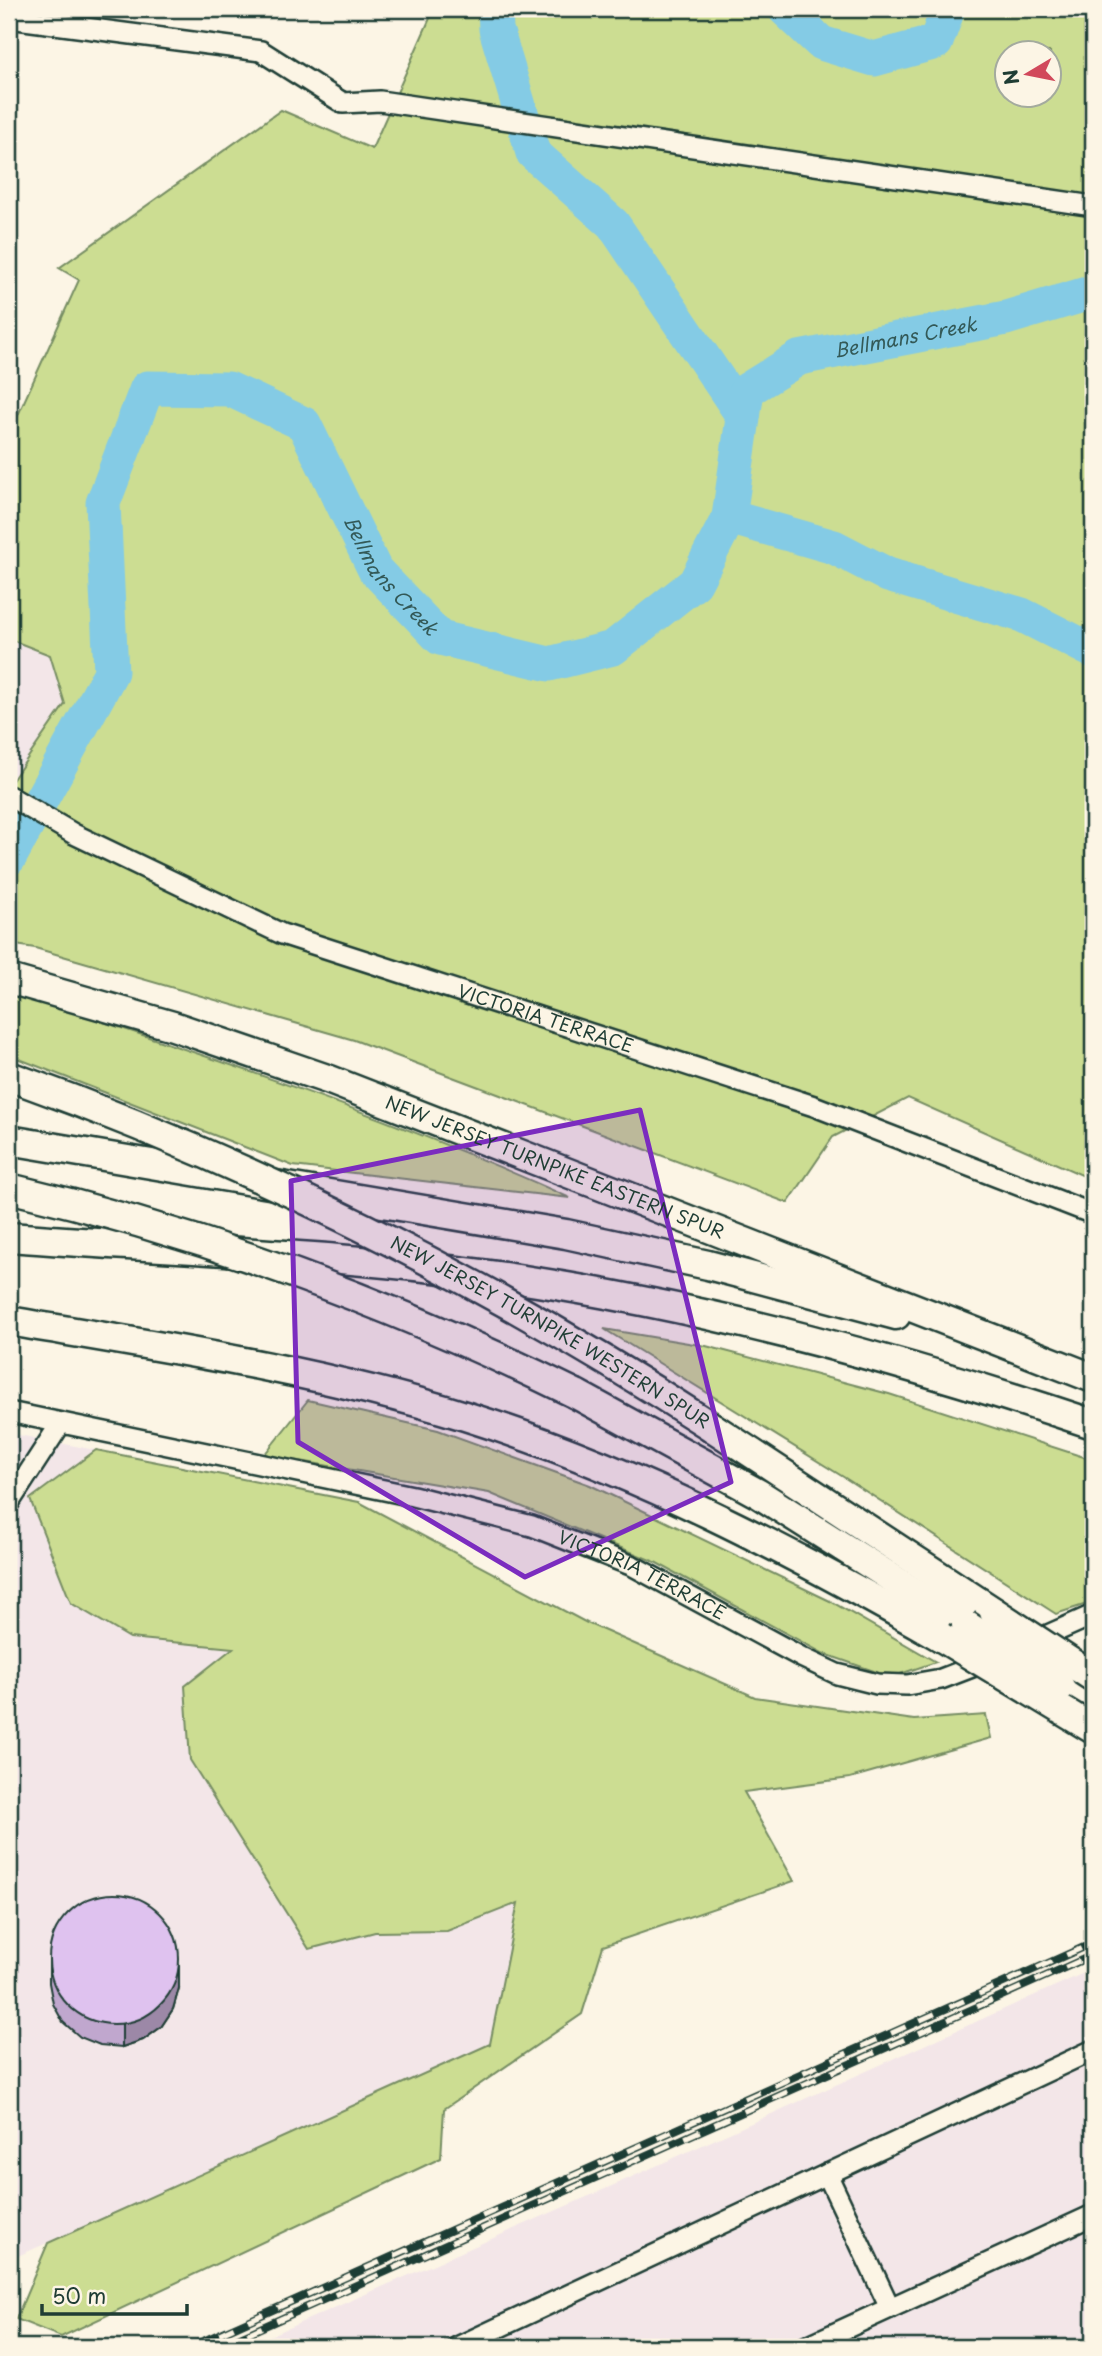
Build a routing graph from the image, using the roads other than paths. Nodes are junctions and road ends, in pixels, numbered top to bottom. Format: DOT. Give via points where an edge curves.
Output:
graph roads {
  1 [pos="9,18"];
  2 [pos="1093,206"];
  3 [pos="9,796"];
  4 [pos="9,979"];
  5 [pos="9,1076"];
  6 [pos="9,1140"];
  7 [pos="9,1188"];
  8 [pos="1093,1214"];
  9 [pos="9,1237"];
  10 [pos="9,1321"];
  11 [pos="998,1340"];
  12 [pos="1093,1378"];
  13 [pos="9,1412"];
  14 [pos="61,1423"];
  15 [pos="1093,1424"];
  16 [pos="9,1503"];
  17 [pos="1093,1615"];
  18 [pos="1093,1677"];
  19 [pos="1093,1709"];
  20 [pos="1093,1729"];
  21 [pos="1093,2050"];
  22 [pos="827,2174"];
  23 [pos="1093,2215"];
  24 [pos="890,2308"];
  25 [pos="457,2347"];
  26 [pos="805,2347"];
  1 -- 2 [label="street" via="261,51 343,103 380,101"];
  3 -- 8 [label="street, VICTORIA TERRACE" via="74,834 282,934 814,1106"];
  4 -- 11 [label="highway, NEW JERSEY TURNPIKE EASTERN SPUR" via="173,1026 330,1080"];
  5 -- 18 [label="highway, NEW JERSEY TURNPIKE WESTERN SPUR, bridge" via="196,1149 382,1235 544,1323 712,1427"];
  6 -- 11 [label="highway" via="566,1234 753,1276"];
  7 -- 19 [label="highway, NEW JERSEY TURNPIKE WESTERN SPUR, bridge" via="142,1223 276,1266 442,1331 576,1394 759,1494"];
  9 -- 15 [label="highway" via="298,1254 569,1288 814,1339"];
  10 -- 20 [label="highway, bridge" via="152,1345 377,1392 513,1432 678,1498 776,1544"];
  11 -- 12 [label="highway, NEW JERSEY TURNPIKE EASTERN SPUR"];
  13 -- 14 [label="street, VICTORIA TERRACE"];
  14 -- 16 [label="street"];
  14 -- 17 [label="street, VICTORIA TERRACE" via="413,1496 532,1526 633,1566 837,1674 877,1684 941,1679"];
  21 -- 22 [label="street"];
  22 -- 24 [label="street"];
  22 -- 25 [label="street"];
  23 -- 24 [label="street"];
  24 -- 26 [label="street"];
}
